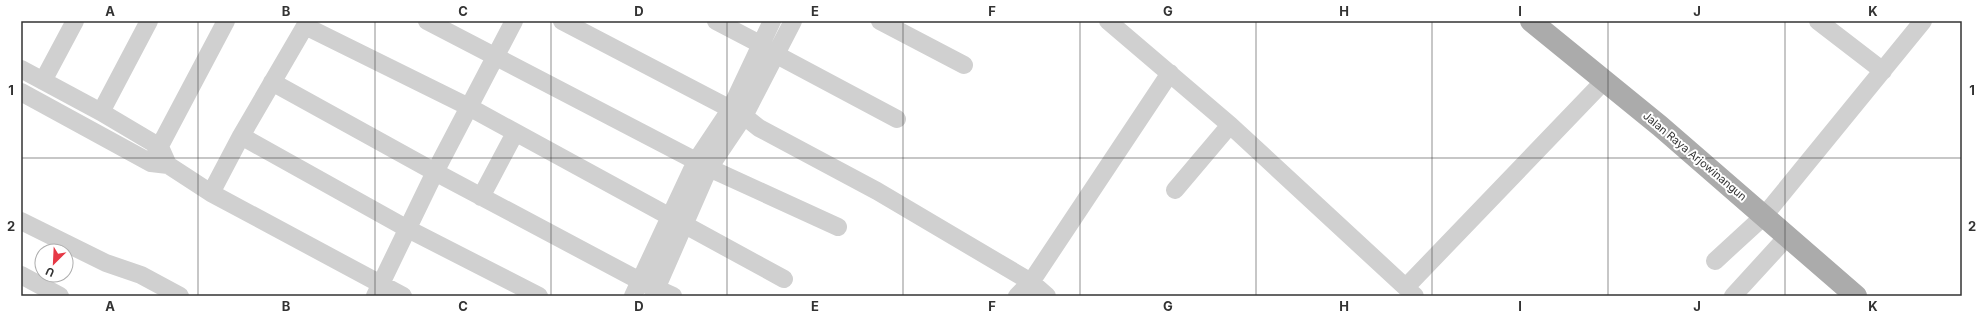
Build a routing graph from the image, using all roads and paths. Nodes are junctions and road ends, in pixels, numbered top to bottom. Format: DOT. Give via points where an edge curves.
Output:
graph roads {
  1 [pos="75,21"];
  2 [pos="149,21"];
  3 [pos="226,21"];
  4 [pos="427,21"];
  5 [pos="514,21"];
  6 [pos="562,21"];
  7 [pos="716,21"];
  8 [pos="772,21"];
  9 [pos="793,21"];
  10 [pos="880,21"];
  11 [pos="1108,21"];
  12 [pos="1532,21"];
  13 [pos="1818,21"];
  14 [pos="1923,21"];
  15 [pos="306,24"];
  16 [pos="760,44"];
  17 [pos="775,54"];
  18 [pos="496,56"];
  19 [pos="964,65"];
  20 [pos="21,69"];
  21 [pos="1883,71"];
  22 [pos="1170,73"];
  23 [pos="44,81"];
  24 [pos="1604,81"];
  25 [pos="272,82"];
  26 [pos="21,92"];
  27 [pos="469,108"];
  28 [pos="101,112"];
  29 [pos="737,113"];
  30 [pos="897,119"];
  31 [pos="1230,125"];
  32 [pos="515,133"];
  33 [pos="241,136"];
  34 [pos="160,147"];
  35 [pos="151,163"];
  36 [pos="702,164"];
  37 [pos="168,165"];
  38 [pos="435,172"];
  39 [pos="1175,190"];
  40 [pos="211,193"];
  41 [pos="481,197"];
  42 [pos="1764,216"];
  43 [pos="21,221"];
  44 [pos="678,221"];
  45 [pos="838,227"];
  46 [pos="406,228"];
  47 [pos="1787,237"];
  48 [pos="1715,262"];
  49 [pos="21,275"];
  50 [pos="784,279"];
  51 [pos="1032,282"];
  52 [pos="637,288"];
  53 [pos="378,290"];
  54 [pos="1410,291"];
  55 [pos="655,292"];
  56 [pos="60,296"];
  57 [pos="180,296"];
  58 [pos="403,296"];
  59 [pos="539,296"];
  60 [pos="673,296"];
  61 [pos="1017,296"];
  62 [pos="1047,296"];
  63 [pos="1733,296"];
  64 [pos="1856,296"];
  1 -- 23 [label="street"];
  2 -- 28 [label="street"];
  3 -- 34 [label="street"];
  4 -- 18 [label="street"];
  5 -- 18 [label="street"];
  6 -- 29 [label="street"];
  7 -- 16 [label="street"];
  8 -- 16 [label="street"];
  9 -- 17 [label="street"];
  10 -- 19 [label="street"];
  11 -- 22 [label="street"];
  12 -- 24 [label="main road, Jalan Raya Arjowinangun"];
  13 -- 21 [label="street"];
  14 -- 21 [label="street"];
  15 -- 25 [label="street"];
  15 -- 27 [label="street"];
  16 -- 29 [label="street"];
  17 -- 29 [label="street"];
  17 -- 30 [label="street"];
  18 -- 27 [label="street"];
  18 -- 36 [label="street"];
  20 -- 23 [label="street"];
  21 -- 42 [label="street"];
  22 -- 31 [label="street"];
  22 -- 51 [label="street"];
  23 -- 28 [label="street"];
  24 -- 42 [label="main road, Jalan Raya Arjowinangun"];
  24 -- 54 [label="street"];
  25 -- 33 [label="street"];
  25 -- 38 [label="street"];
  26 -- 35 [label="street"];
  27 -- 32 [label="street"];
  27 -- 38 [label="street"];
  28 -- 34 [label="street"];
  29 -- 36 [label="street"];
  29 -- 51 [label="street" via="759,128 877,191"];
  31 -- 39 [label="street"];
  31 -- 54 [label="street"];
  32 -- 41 [label="street"];
  32 -- 44 [label="street"];
  33 -- 40 [label="street"];
  33 -- 46 [label="street"];
  34 -- 35 [label="street"];
  34 -- 37 [label="street"];
  35 -- 37 [label="street"];
  36 -- 44 [label="street"];
  36 -- 45 [label="street"];
  37 -- 40 [label="street"];
  38 -- 41 [label="street"];
  38 -- 46 [label="street"];
  40 -- 53 [label="street"];
  41 -- 52 [label="street"];
  42 -- 47 [label="main road, Jalan Raya Arjowinangun"];
  42 -- 48 [label="street"];
  43 -- 57 [label="street" via="106,263 141,275"];
  44 -- 50 [label="street"];
  44 -- 52 [label="street"];
  44 -- 55 [label="street"];
  46 -- 53 [label="street"];
  46 -- 59 [label="street"];
  47 -- 63 [label="street"];
  47 -- 64 [label="main road, Jalan Raya Arjowinangun"];
  49 -- 56 [label="street"];
  51 -- 61 [label="street"];
  51 -- 62 [label="street"];
  52 -- 55 [label="street"];
  53 -- 58 [label="street"];
  55 -- 60 [label="street"];
}
